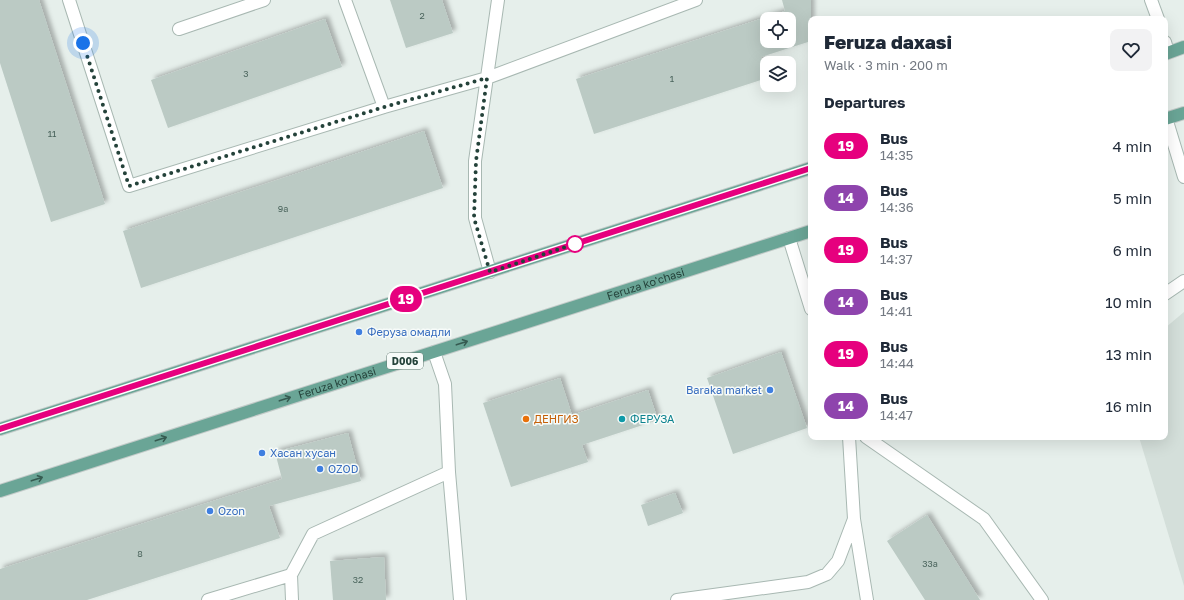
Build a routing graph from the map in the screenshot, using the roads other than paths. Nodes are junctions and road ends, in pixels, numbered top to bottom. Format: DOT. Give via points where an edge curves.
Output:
graph roads {
  1 [pos="69,0"];
  2 [pos="264,0"];
  3 [pos="344,0"];
  4 [pos="498,0"];
  5 [pos="696,0"];
  6 [pos="1152,0"];
  7 [pos="1157,16"];
  8 [pos="179,29"];
  9 [pos="1184,47"];
  10 [pos="1168,49"];
  11 [pos="487,78"];
  12 [pos="384,107"];
  13 [pos="1184,112"];
  14 [pos="1168,117"];
  15 [pos="1168,124"];
  16 [pos="808,169"];
  17 [pos="1183,169"];
  18 [pos="808,233"];
  19 [pos="789,238"];
  20 [pos="490,272"];
  21 [pos="1184,281"];
  22 [pos="1168,292"];
  23 [pos="808,299"];
  24 [pos="434,352"];
  25 [pos="0,429"];
  26 [pos="849,440"];
  27 [pos="870,440"];
  28 [pos="449,472"];
  29 [pos="0,491"];
  30 [pos="854,519"];
  31 [pos="291,575"];
  32 [pos="208,600"];
  33 [pos="292,600"];
  34 [pos="460,600"];
  35 [pos="677,600"];
  36 [pos="867,600"];
  37 [pos="1042,600"];
  1 -- 12 [label="street" via="129,186"];
  2 -- 8 [label="street"];
  3 -- 12 [label="street"];
  4 -- 11 [label="street"];
  5 -- 11 [label="street"];
  6 -- 7 [label="street"];
  9 -- 10 [label="main road"];
  11 -- 12 [label="street"];
  11 -- 20 [label="street" via="476,161 474,218"];
  13 -- 14 [label="main road"];
  15 -- 17 [label="street"];
  16 -- 20 [label="main road"];
  18 -- 19 [label="main road, Feruza ko'chasi / D006"];
  19 -- 23 [label="street"];
  24 -- 19 [label="main road, Feruza ko'chasi / D006, one-way"];
  20 -- 25 [label="main road"];
  21 -- 22 [label="street"];
  24 -- 28 [label="street" via="445,384"];
  29 -- 24 [label="main road, Feruza ko'chasi / D006, one-way"];
  26 -- 30 [label="street"];
  27 -- 37 [label="street" via="984,519"];
  28 -- 31 [label="street" via="313,534"];
  28 -- 34 [label="street"];
  30 -- 35 [label="street" via="838,561 827,574 808,582"];
  30 -- 36 [label="street"];
  31 -- 32 [label="street"];
  31 -- 33 [label="street"];
}
